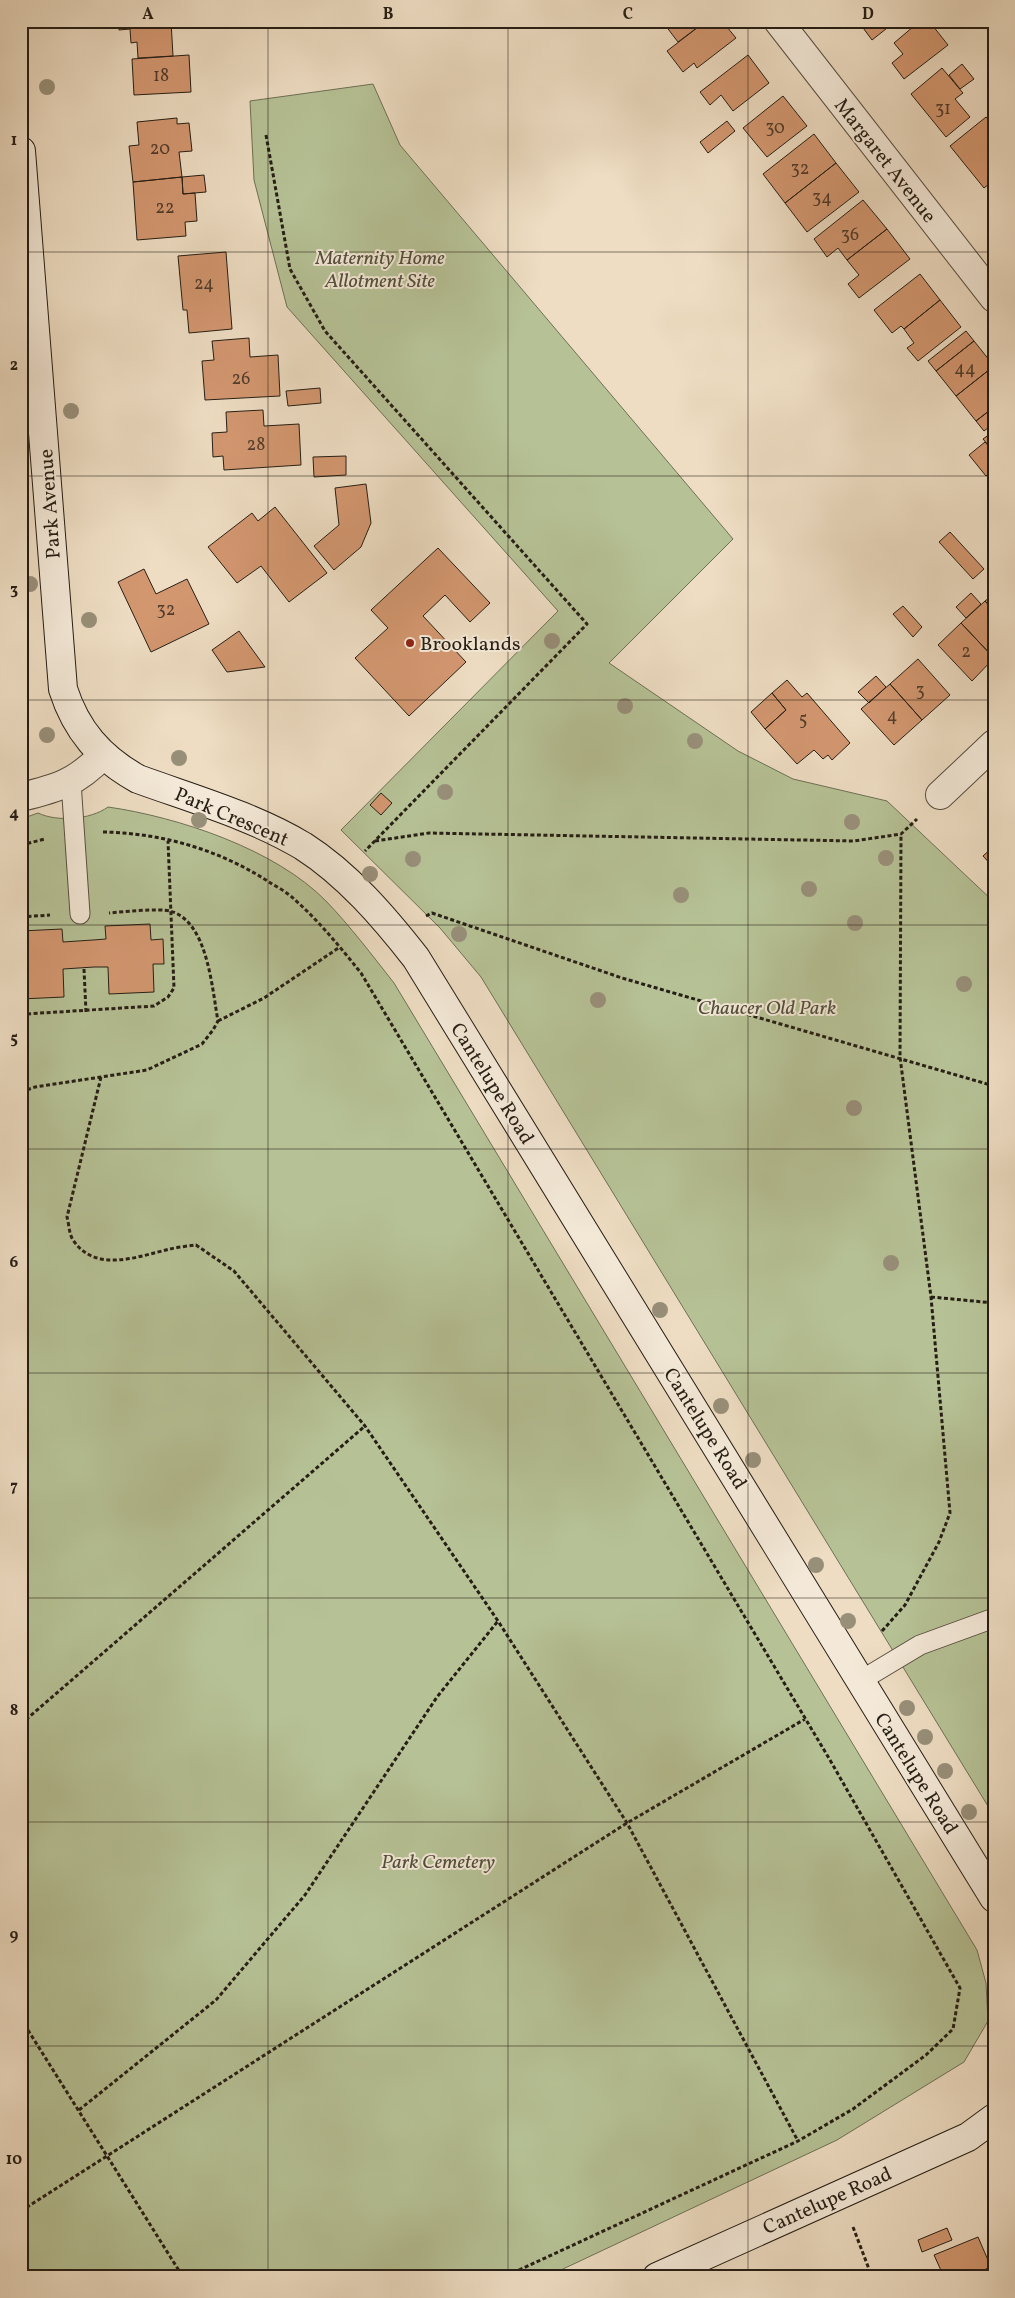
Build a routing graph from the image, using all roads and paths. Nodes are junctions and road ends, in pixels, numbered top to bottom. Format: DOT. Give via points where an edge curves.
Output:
graph roads {
  1 [pos="778,21"];
  2 [pos="266,135"];
  3 [pos="21,152"];
  4 [pos="994,298"];
  5 [pos="994,744"];
  6 [pos="103,756"];
  7 [pos="71,782"];
  8 [pos="940,795"];
  9 [pos="21,797"];
  10 [pos="901,834"];
  11 [pos="74,835"];
  12 [pos="168,841"];
  13 [pos="21,845"];
  14 [pos="170,911"];
  15 [pos="80,914"];
  16 [pos="393,929"];
  17 [pos="340,947"];
  18 [pos="416,958"];
  19 [pos="84,969"];
  20 [pos="21,1012"];
  21 [pos="86,1012"];
  22 [pos="218,1021"];
  23 [pos="900,1057"];
  24 [pos="101,1077"];
  25 [pos="994,1086"];
  26 [pos="21,1092"];
  27 [pos="931,1297"];
  28 [pos="994,1303"];
  29 [pos="365,1426"];
  30 [pos="994,1618"];
  31 [pos="498,1621"];
  32 [pos="856,1673"];
  33 [pos="805,1719"];
  34 [pos="21,1724"];
  35 [pos="627,1823"];
  36 [pos="994,1898"];
  37 [pos="21,2019"];
  38 [pos="79,2110"];
  39 [pos="994,2118"];
  40 [pos="798,2141"];
  41 [pos="107,2155"];
  42 [pos="840,2194"];
  43 [pos="21,2211"];
  44 [pos="183,2277"];
  45 [pos="504,2277"];
  46 [pos="657,2277"];
  47 [pos="872,2277"];
  1 -- 4 [label="street, Margaret Avenue"];
  2 -- 10 [label="path" via="290,269 325,331 587,624 374,842 429,833 854,841"];
  3 -- 6 [label="street, Park Avenue" via="63,689 70,711"];
  5 -- 8 [label="street"];
  6 -- 7 [label="street" via="87,773"];
  6 -- 16 [label="street, Park Crescent" via="138,778 242,817 302,846 342,876"];
  7 -- 9 [label="street"];
  7 -- 11 [label="lane"];
  8 -- 10 [label="path"];
  10 -- 23 [label="path"];
  11 -- 12 [label="path" via="134,833"];
  11 -- 13 [label="path" via="34,840"];
  11 -- 15 [label="lane"];
  12 -- 14 [label="path"];
  12 -- 17 [label="path" via="214,852 250,870 293,898"];
  14 -- 21 [label="path" via="174,988 168,997 154,1006"];
  14 -- 22 [label="path" via="193,926 205,953"];
  16 -- 18 [label="street, Park Crescent"];
  16 -- 23 [label="path" via="432,913 622,978"];
  17 -- 22 [label="path" via="264,998"];
  17 -- 33 [label="path" via="361,973"];
  18 -- 32 [label="street, Cantelupe Road"];
  19 -- 21 [label="path"];
  20 -- 21 [label="path"];
  22 -- 24 [label="path" via="202,1044 147,1070"];
  23 -- 25 [label="path"];
  23 -- 27 [label="path"];
  24 -- 26 [label="path"];
  24 -- 29 [label="path" via="67,1217 72,1239 83,1250 102,1260 134,1260 196,1245 234,1272"];
  27 -- 28 [label="path"];
  27 -- 32 [label="path" via="950,1514 939,1542 905,1605"];
  29 -- 31 [label="path"];
  29 -- 34 [label="path"];
  30 -- 32 [label="lane"];
  31 -- 35 [label="path"];
  31 -- 38 [label="path" via="437,1697 305,1895 216,2000"];
  32 -- 36 [label="street, Cantelupe Road"];
  33 -- 35 [label="path"];
  33 -- 40 [label="path" via="960,1988 953,2029 926,2055 853,2108"];
  35 -- 40 [label="path"];
  35 -- 41 [label="path"];
  37 -- 38 [label="path"];
  38 -- 41 [label="path"];
  39 -- 42 [label="street, Cantelupe Road" via="968,2137"];
  40 -- 45 [label="path"];
  41 -- 43 [label="path"];
  41 -- 44 [label="path"];
  42 -- 46 [label="street, Cantelupe Road"];
  42 -- 47 [label="path"];
}
